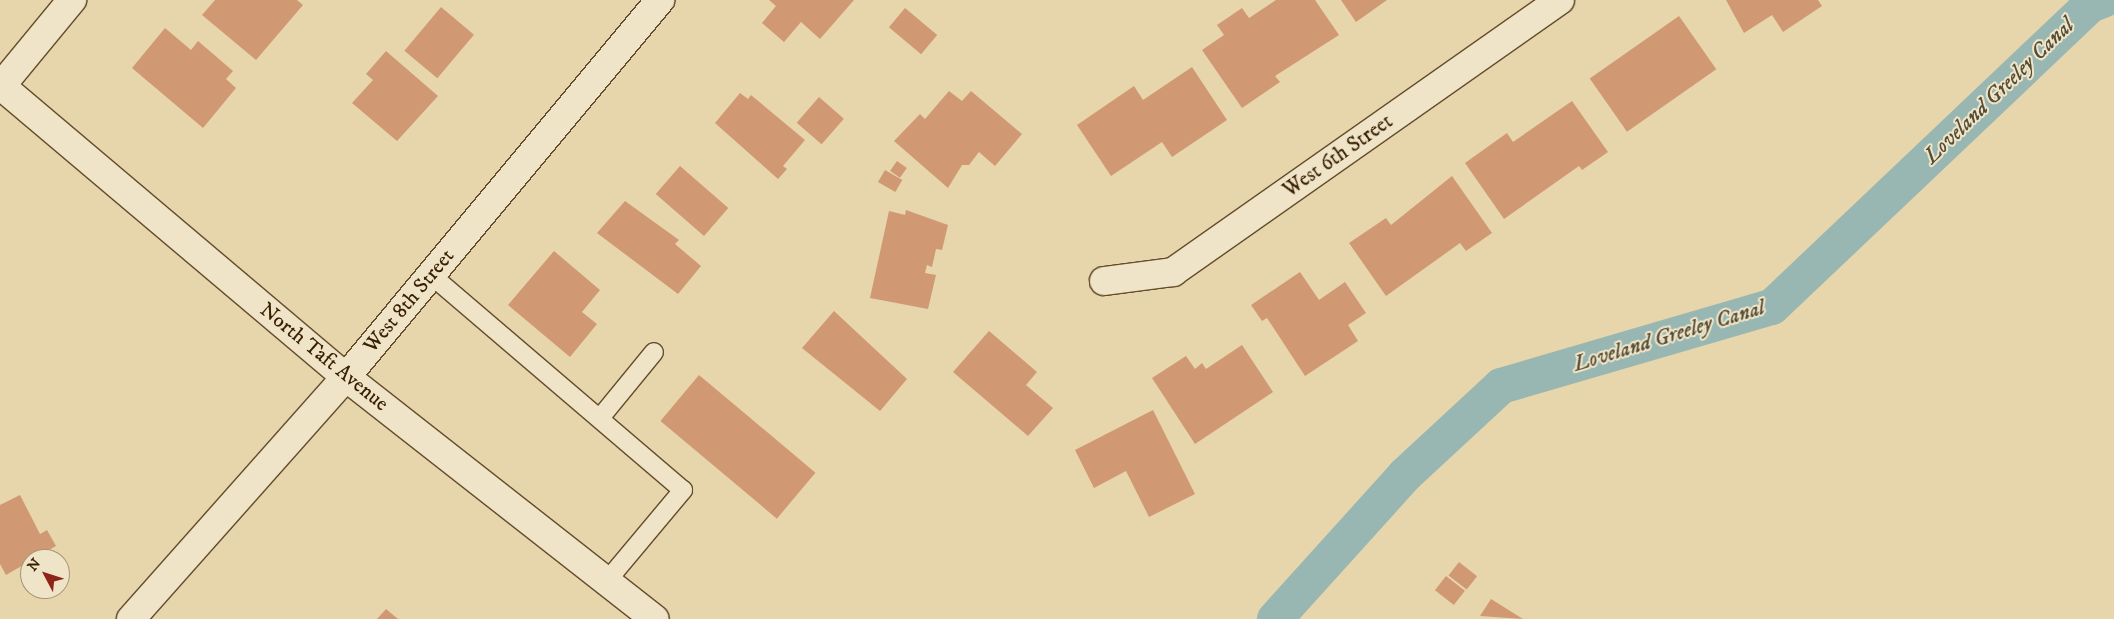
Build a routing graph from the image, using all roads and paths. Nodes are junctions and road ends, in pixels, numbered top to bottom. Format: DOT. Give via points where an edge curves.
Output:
graph roads {
  1 [pos="72,0"];
  2 [pos="660,0"];
  3 [pos="1560,0"];
  4 [pos="1,86"];
  5 [pos="431,274"];
  6 [pos="1104,281"];
  7 [pos="654,352"];
  8 [pos="346,376"];
  9 [pos="600,418"];
  10 [pos="607,581"];
  11 [pos="131,619"];
  12 [pos="655,619"];
  1 -- 4 [label="street"];
  2 -- 5 [label="street, West 8th Street"];
  3 -- 6 [label="street, West 6th Street" via="1173,272"];
  4 -- 8 [label="street, North Taft Avenue"];
  5 -- 8 [label="street, West 8th Street"];
  5 -- 9 [label="lane"];
  7 -- 9 [label="lane"];
  8 -- 10 [label="street, North Taft Avenue"];
  8 -- 11 [label="street, West 8th Street"];
  9 -- 10 [label="lane" via="683,490"];
  10 -- 12 [label="street, North Taft Avenue"];
}
